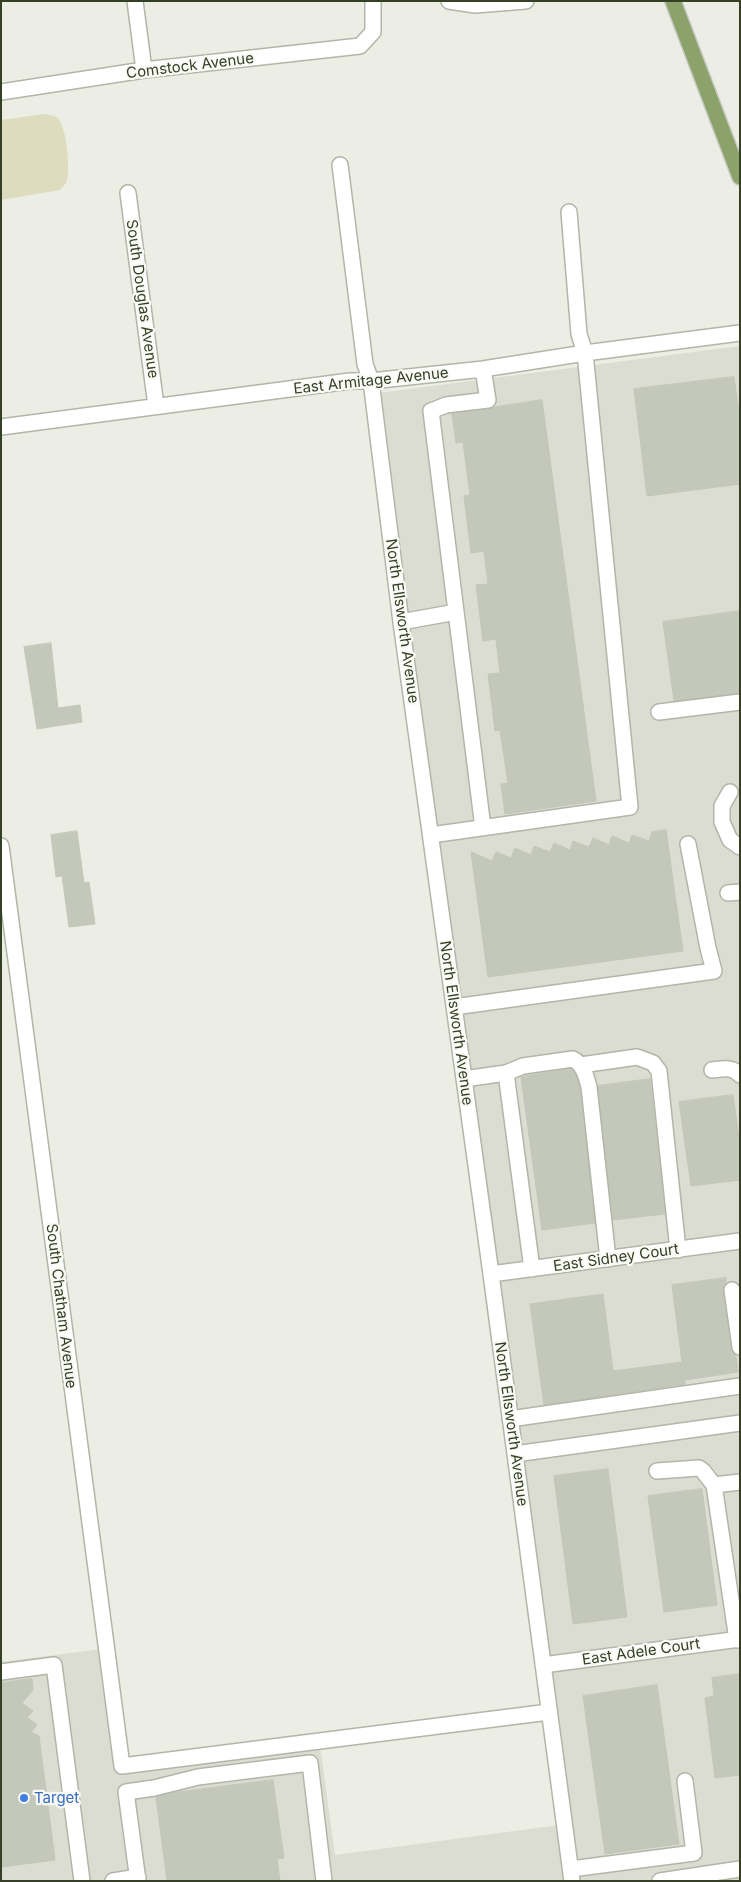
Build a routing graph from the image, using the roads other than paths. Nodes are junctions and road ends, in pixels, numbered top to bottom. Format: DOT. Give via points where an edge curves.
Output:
graph roads {
  1 [pos="136,1"];
  2 [pos="372,1"];
  3 [pos="449,1"];
  4 [pos="526,1"];
  5 [pos="673,1"];
  6 [pos="144,70"];
  7 [pos="1,92"];
  8 [pos="340,165"];
  9 [pos="740,177"];
  10 [pos="128,192"];
  11 [pos="569,212"];
  12 [pos="740,333"];
  13 [pos="585,353"];
  14 [pos="483,369"];
  15 [pos="371,381"];
  16 [pos="156,406"];
  17 [pos="1,427"];
  18 [pos="456,612"];
  19 [pos="401,622"];
  20 [pos="740,702"];
  21 [pos="659,712"];
  22 [pos="730,792"];
  23 [pos="482,828"];
  24 [pos="430,835"];
  25 [pos="688,844"];
  26 [pos="1,846"];
  27 [pos="740,847"];
  28 [pos="454,1007"];
  29 [pos="581,1065"];
  30 [pos="712,1070"];
  31 [pos="506,1074"];
  32 [pos="740,1075"];
  33 [pos="464,1079"];
  34 [pos="740,1241"];
  35 [pos="678,1250"];
  36 [pos="608,1259"];
  37 [pos="532,1269"];
  38 [pos="491,1274"];
  39 [pos="732,1290"];
  40 [pos="740,1347"];
  41 [pos="740,1386"];
  42 [pos="510,1419"];
  43 [pos="740,1423"];
  44 [pos="515,1454"];
  45 [pos="657,1471"];
  46 [pos="740,1482"];
  47 [pos="714,1486"];
  48 [pos="738,1639"];
  49 [pos="543,1665"];
  50 [pos="1,1672"];
  51 [pos="549,1712"];
  52 [pos="685,1781"];
  53 [pos="740,1870"];
  54 [pos="572,1875"];
  55 [pos="138,1879"];
  56 [pos="82,1881"];
  57 [pos="113,1881"];
  58 [pos="324,1881"];
  59 [pos="660,1881"];
  1 -- 6 [label="street"];
  2 -- 6 [label="street, Comstock Avenue" via="373,32 360,46"];
  3 -- 4 [label="street" via="475,5"];
  5 -- 9 [label="main road"];
  6 -- 7 [label="street, Comstock Avenue"];
  8 -- 15 [label="street, North Ellsworth Avenue" via="365,364"];
  10 -- 16 [label="street, South Douglas Avenue"];
  11 -- 13 [label="street" via="579,334"];
  12 -- 13 [label="street, East Armitage Avenue"];
  13 -- 14 [label="street, East Armitage Avenue"];
  13 -- 23 [label="street" via="630,807"];
  14 -- 15 [label="street, East Armitage Avenue"];
  14 -- 18 [label="street" via="488,400 446,405 431,411"];
  15 -- 16 [label="street, East Armitage Avenue"];
  15 -- 19 [label="street, North Ellsworth Avenue"];
  16 -- 17 [label="street, East Armitage Avenue"];
  18 -- 19 [label="street"];
  18 -- 23 [label="street"];
  19 -- 24 [label="street, North Ellsworth Avenue"];
  20 -- 21 [label="street"];
  22 -- 27 [label="street" via="722,806 722,822 730,840"];
  23 -- 24 [label="street"];
  24 -- 28 [label="street, North Ellsworth Avenue"];
  25 -- 28 [label="street" via="714,971"];
  26 -- 51 [label="street, South Chatham Avenue" via="122,1766"];
  28 -- 33 [label="street, North Ellsworth Avenue"];
  29 -- 31 [label="street" via="573,1060 523,1066"];
  29 -- 35 [label="street" via="638,1058 653,1063 659,1071"];
  29 -- 36 [label="street" via="589,1087"];
  30 -- 32 [label="street" via="729,1068"];
  31 -- 33 [label="street"];
  31 -- 37 [label="street"];
  33 -- 38 [label="street, North Ellsworth Avenue"];
  34 -- 35 [label="street, East Sidney Court"];
  35 -- 36 [label="street, East Sidney Court"];
  36 -- 37 [label="street, East Sidney Court"];
  37 -- 38 [label="street, East Sidney Court"];
  38 -- 42 [label="street, North Ellsworth Avenue"];
  39 -- 40 [label="street"];
  41 -- 42 [label="street"];
  42 -- 44 [label="street, North Ellsworth Avenue"];
  43 -- 44 [label="street"];
  44 -- 49 [label="street, North Ellsworth Avenue"];
  45 -- 47 [label="street" via="699,1468"];
  46 -- 47 [label="street"];
  47 -- 48 [label="street"];
  48 -- 49 [label="street, East Adele Court"];
  49 -- 51 [label="street, North Ellsworth Avenue"];
  50 -- 56 [label="street" via="54,1665"];
  51 -- 54 [label="street, North Ellsworth Avenue"];
  52 -- 54 [label="street" via="694,1852"];
  53 -- 59 [label="street"];
  55 -- 57 [label="street"];
  55 -- 58 [label="street" via="126,1792 198,1777 310,1763"];
}
